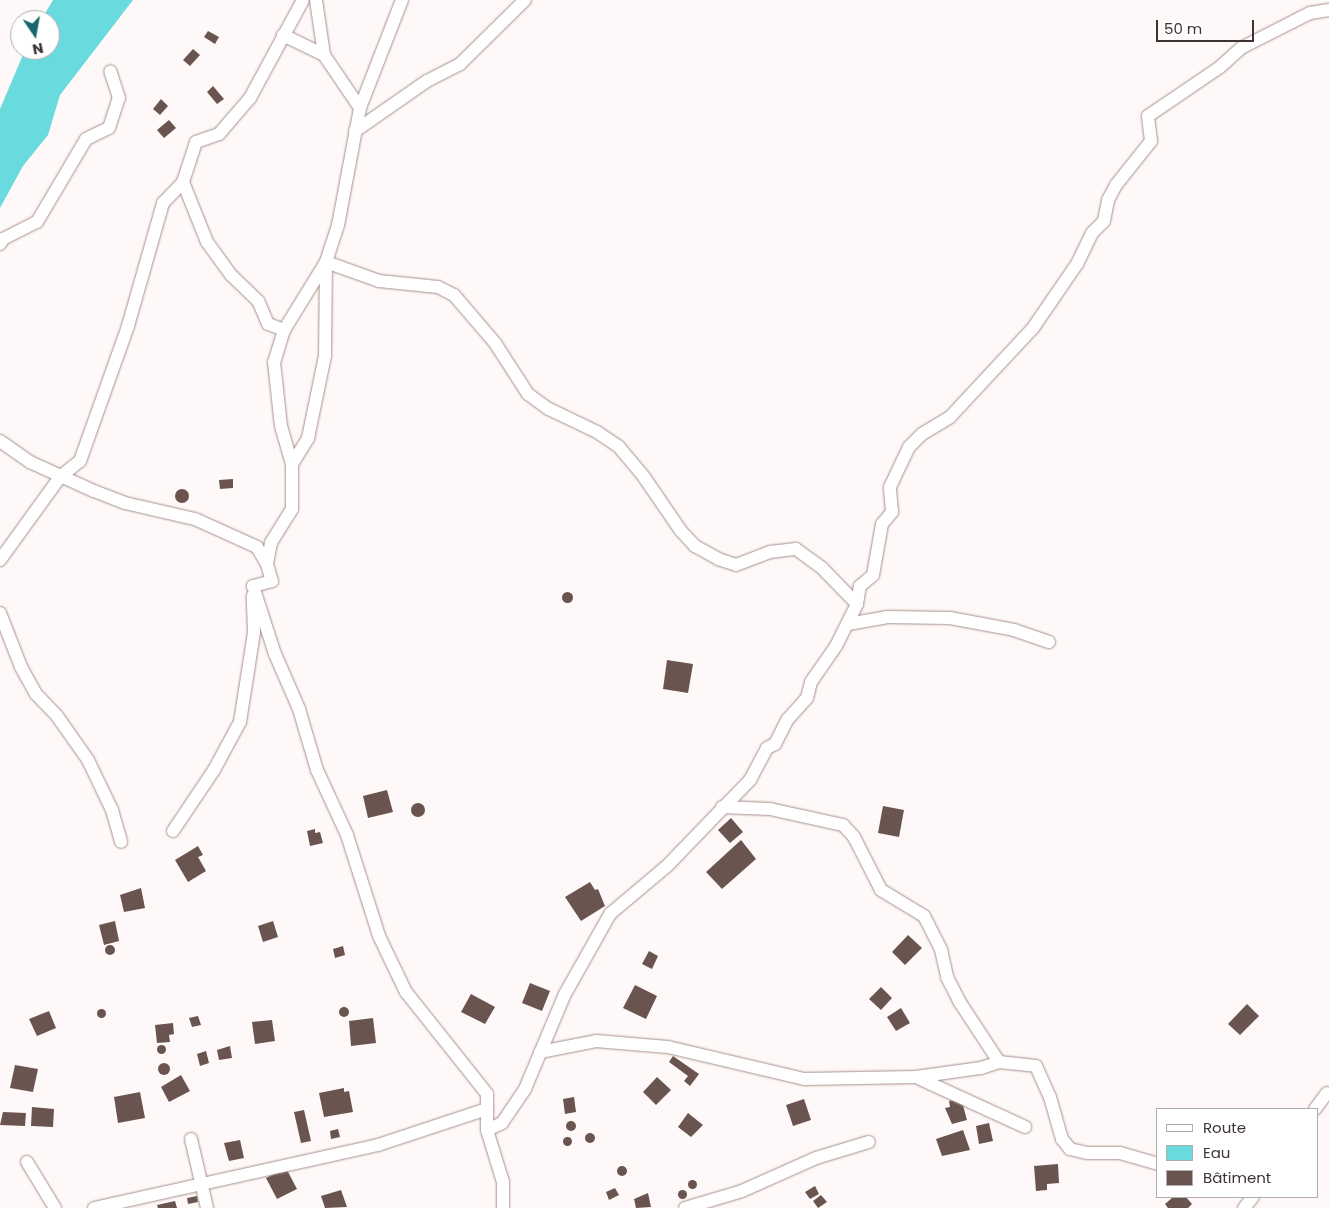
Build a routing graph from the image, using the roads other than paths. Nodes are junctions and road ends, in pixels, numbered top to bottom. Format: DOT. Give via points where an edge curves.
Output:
graph roads {
  1 [pos="302,0"];
  2 [pos="316,0"];
  3 [pos="402,0"];
  4 [pos="525,0"];
  5 [pos="1329,10"];
  6 [pos="283,35"];
  7 [pos="324,55"];
  8 [pos="110,71"];
  9 [pos="360,108"];
  10 [pos="355,131"];
  11 [pos="183,182"];
  12 [pos="0,244"];
  13 [pos="326,262"];
  14 [pos="284,330"];
  15 [pos="0,441"];
  16 [pos="292,464"];
  17 [pos="60,477"];
  18 [pos="0,560"];
  19 [pos="267,564"];
  20 [pos="253,586"];
  21 [pos="857,604"];
  22 [pos="0,613"];
  23 [pos="848,624"];
  24 [pos="1049,642"];
  25 [pos="722,807"];
  26 [pos="173,831"];
  27 [pos="121,842"];
  28 [pos="540,1052"];
  29 [pos="999,1062"];
  30 [pos="916,1077"];
  31 [pos="1327,1093"];
  32 [pos="1316,1108"];
  33 [pos="487,1109"];
  34 [pos="1025,1127"];
  35 [pos="487,1130"];
  36 [pos="191,1139"];
  37 [pos="869,1142"];
  38 [pos="27,1162"];
  39 [pos="1156,1163"];
  40 [pos="201,1185"];
  41 [pos="1252,1198"];
  42 [pos="55,1208"];
  43 [pos="94,1208"];
  44 [pos="206,1208"];
  45 [pos="502,1208"];
  46 [pos="685,1208"];
  47 [pos="1244,1208"];
  1 -- 6 [label="street"];
  2 -- 7 [label="street"];
  3 -- 9 [label="street"];
  4 -- 10 [label="street" via="460,64 427,81"];
  5 -- 21 [label="street" via="1310,13 1241,48 1220,67 1148,116 1151,141 1116,185 1108,200 1104,221 1092,233 1077,264 1033,328 950,418 922,434 909,447 890,487 892,512 882,524 873,575 860,586"];
  6 -- 7 [label="street"];
  6 -- 11 [label="street" via="250,98 219,134 196,142"];
  7 -- 9 [label="street"];
  8 -- 12 [label="street" via="118,98 109,128 86,139 37,222 3,239"];
  9 -- 10 [label="street"];
  10 -- 13 [label="street" via="338,225"];
  11 -- 14 [label="street" via="207,242 231,275 258,301 268,324"];
  11 -- 17 [label="street" via="162,203 128,326 80,461"];
  13 -- 14 [label="street"];
  13 -- 16 [label="street" via="325,356 308,438"];
  13 -- 21 [label="street" via="379,281 438,287 454,295 495,344 528,394 619,447 695,546 736,565 770,552 796,549 822,568"];
  14 -- 16 [label="street" via="274,362 281,426"];
  15 -- 17 [label="street"];
  16 -- 19 [label="street" via="292,509 271,543"];
  17 -- 18 [label="street"];
  17 -- 19 [label="street" via="126,503 195,519 257,547"];
  19 -- 20 [label="street" via="272,581"];
  20 -- 26 [label="street" via="254,633 240,722 214,770"];
  20 -- 33 [label="street" via="275,654 299,708 317,770 347,835 380,936 406,992 487,1094"];
  21 -- 23 [label="street"];
  22 -- 27 [label="street" via="32,687 88,760 112,810"];
  23 -- 24 [label="street" via="886,618 950,618 1014,630"];
  23 -- 25 [label="street" via="811,682 807,698 788,719 775,744 767,748 750,780"];
  25 -- 28 [label="street" via="667,866 610,914 565,994"];
  25 -- 29 [label="street" via="770,809 843,825 854,837 881,890 924,916 942,950 947,977 959,1001"];
  28 -- 30 [label="street" via="596,1042 705,1053 749,1068 804,1079"];
  28 -- 35 [label="street" via="520,1096 502,1123"];
  29 -- 30 [label="street" via="981,1068"];
  29 -- 39 [label="street" via="1036,1066 1050,1097 1062,1139 1070,1149 1088,1153 1120,1152"];
  30 -- 34 [label="street"];
  31 -- 32 [label="street"];
  33 -- 35 [label="street"];
  33 -- 40 [label="street" via="378,1146"];
  35 -- 45 [label="street" via="503,1182"];
  36 -- 40 [label="street"];
  37 -- 46 [label="street" via="816,1158 742,1191"];
  38 -- 42 [label="street"];
  40 -- 43 [label="street"];
  40 -- 44 [label="street"];
  41 -- 47 [label="street"];
}
